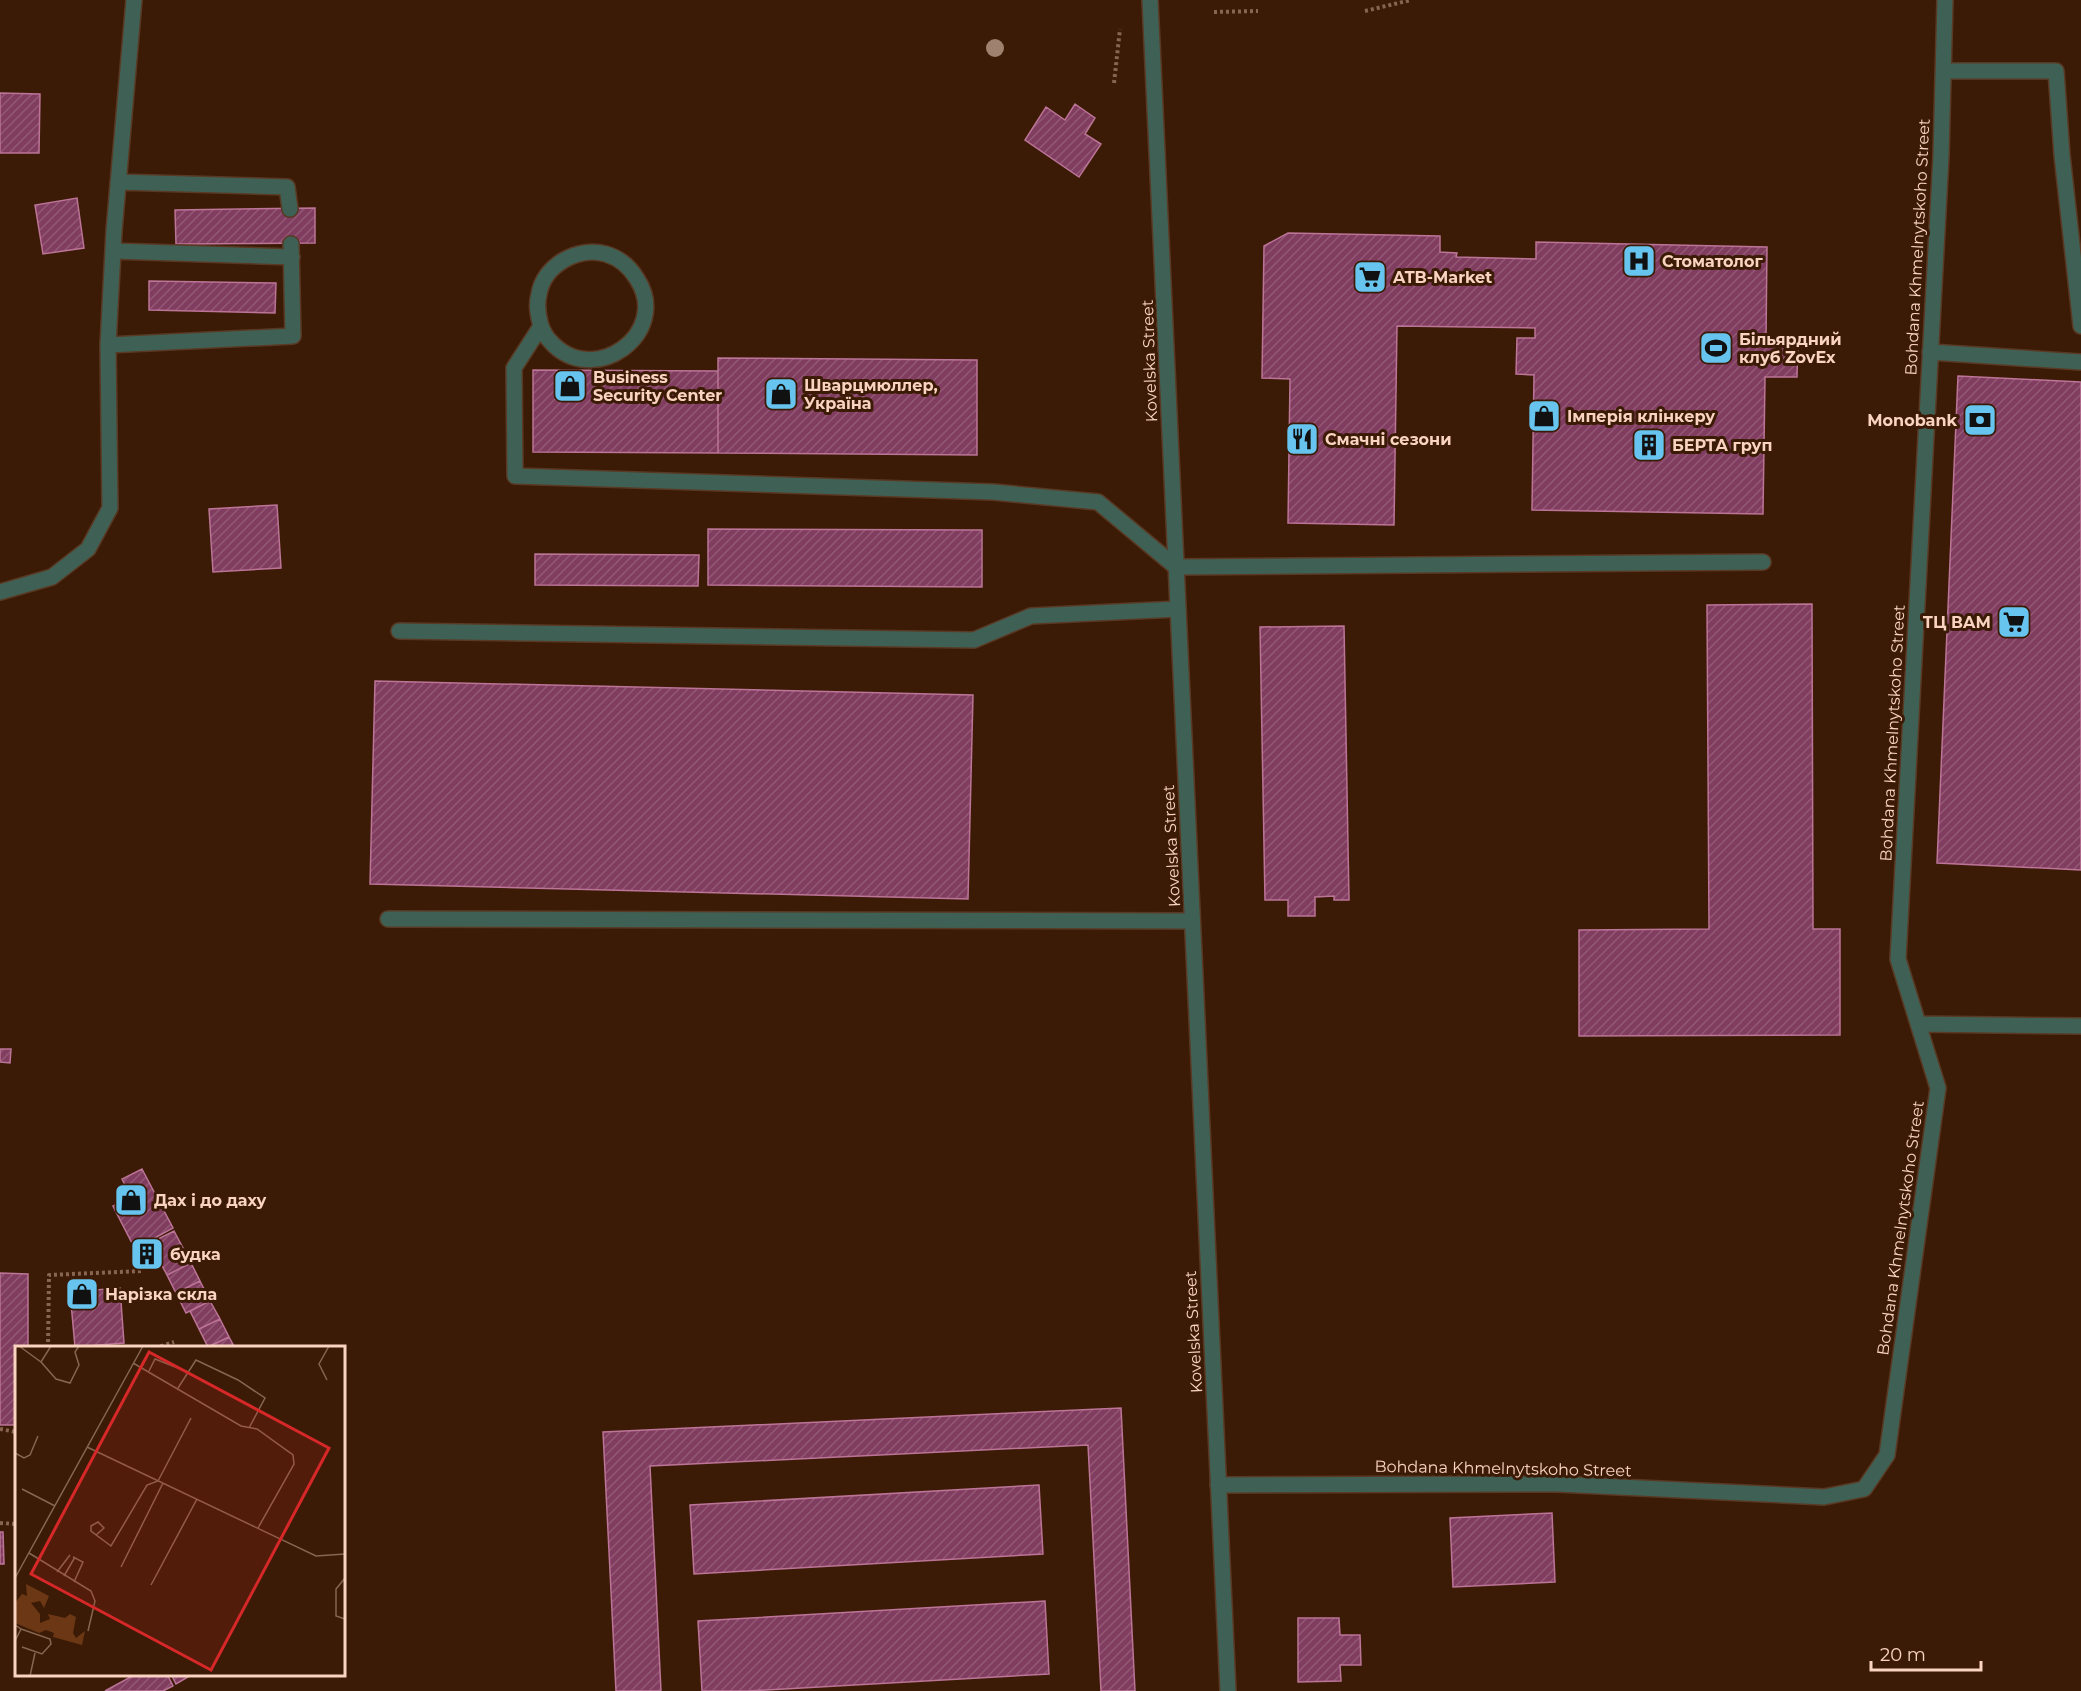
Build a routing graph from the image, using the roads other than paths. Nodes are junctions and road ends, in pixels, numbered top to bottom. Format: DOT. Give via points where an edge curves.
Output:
graph roads {
  1 [pos="134,0"];
  2 [pos="1150,0"];
  3 [pos="1945,0"];
  4 [pos="1944,71"];
  5 [pos="118,182"];
  6 [pos="290,209"];
  7 [pos="114,251"];
  8 [pos="541,326"];
  9 [pos="2081,326"];
  10 [pos="108,345"];
  11 [pos="1930,352"];
  12 [pos="2081,362"];
  13 [pos="1763,562"];
  14 [pos="1176,567"];
  15 [pos="0,592"];
  16 [pos="1178,609"];
  17 [pos="399,632"];
  18 [pos="388,919"];
  19 [pos="1192,921"];
  20 [pos="1918,1024"];
  21 [pos="2081,1026"];
  22 [pos="1218,1485"];
  23 [pos="1228,1691"];
  1 -- 5 [label="street"];
  2 -- 14 [label="street, Kovelska Street"];
  3 -- 4 [label="street, Bohdana Khmelnytskoho Street"];
  4 -- 9 [label="street" via="2056,71"];
  4 -- 11 [label="street, Bohdana Khmelnytskoho Street"];
  5 -- 6 [label="street" via="287,187"];
  5 -- 7 [label="street"];
  7 -- 10 [label="street"];
  7 -- 10 [label="street" via="291,250 293,336"];
  8 -- 8 [label="street" via="564,353 581,360 600,360 616,354 631,343 645,315 641,285 621,261 605,254 588,252 572,256 546,277 539,292"];
  8 -- 14 [label="street" via="514,368 515,476 993,492 1098,502"];
  10 -- 15 [label="street" via="110,508 88,549 52,577"];
  11 -- 12 [label="street"];
  11 -- 20 [label="street, Bohdana Khmelnytskoho Street" via="1898,959"];
  13 -- 14 [label="street"];
  14 -- 16 [label="street, Kovelska Street"];
  16 -- 17 [label="street" via="1031,616 974,640"];
  16 -- 19 [label="street, Kovelska Street"];
  18 -- 19 [label="street"];
  19 -- 22 [label="street, Kovelska Street"];
  20 -- 21 [label="street"];
  20 -- 22 [label="street, Bohdana Khmelnytskoho Street" via="1938,1088 1887,1455 1864,1489 1824,1497 1557,1484"];
  22 -- 23 [label="street, Kovelska Street"];
}
